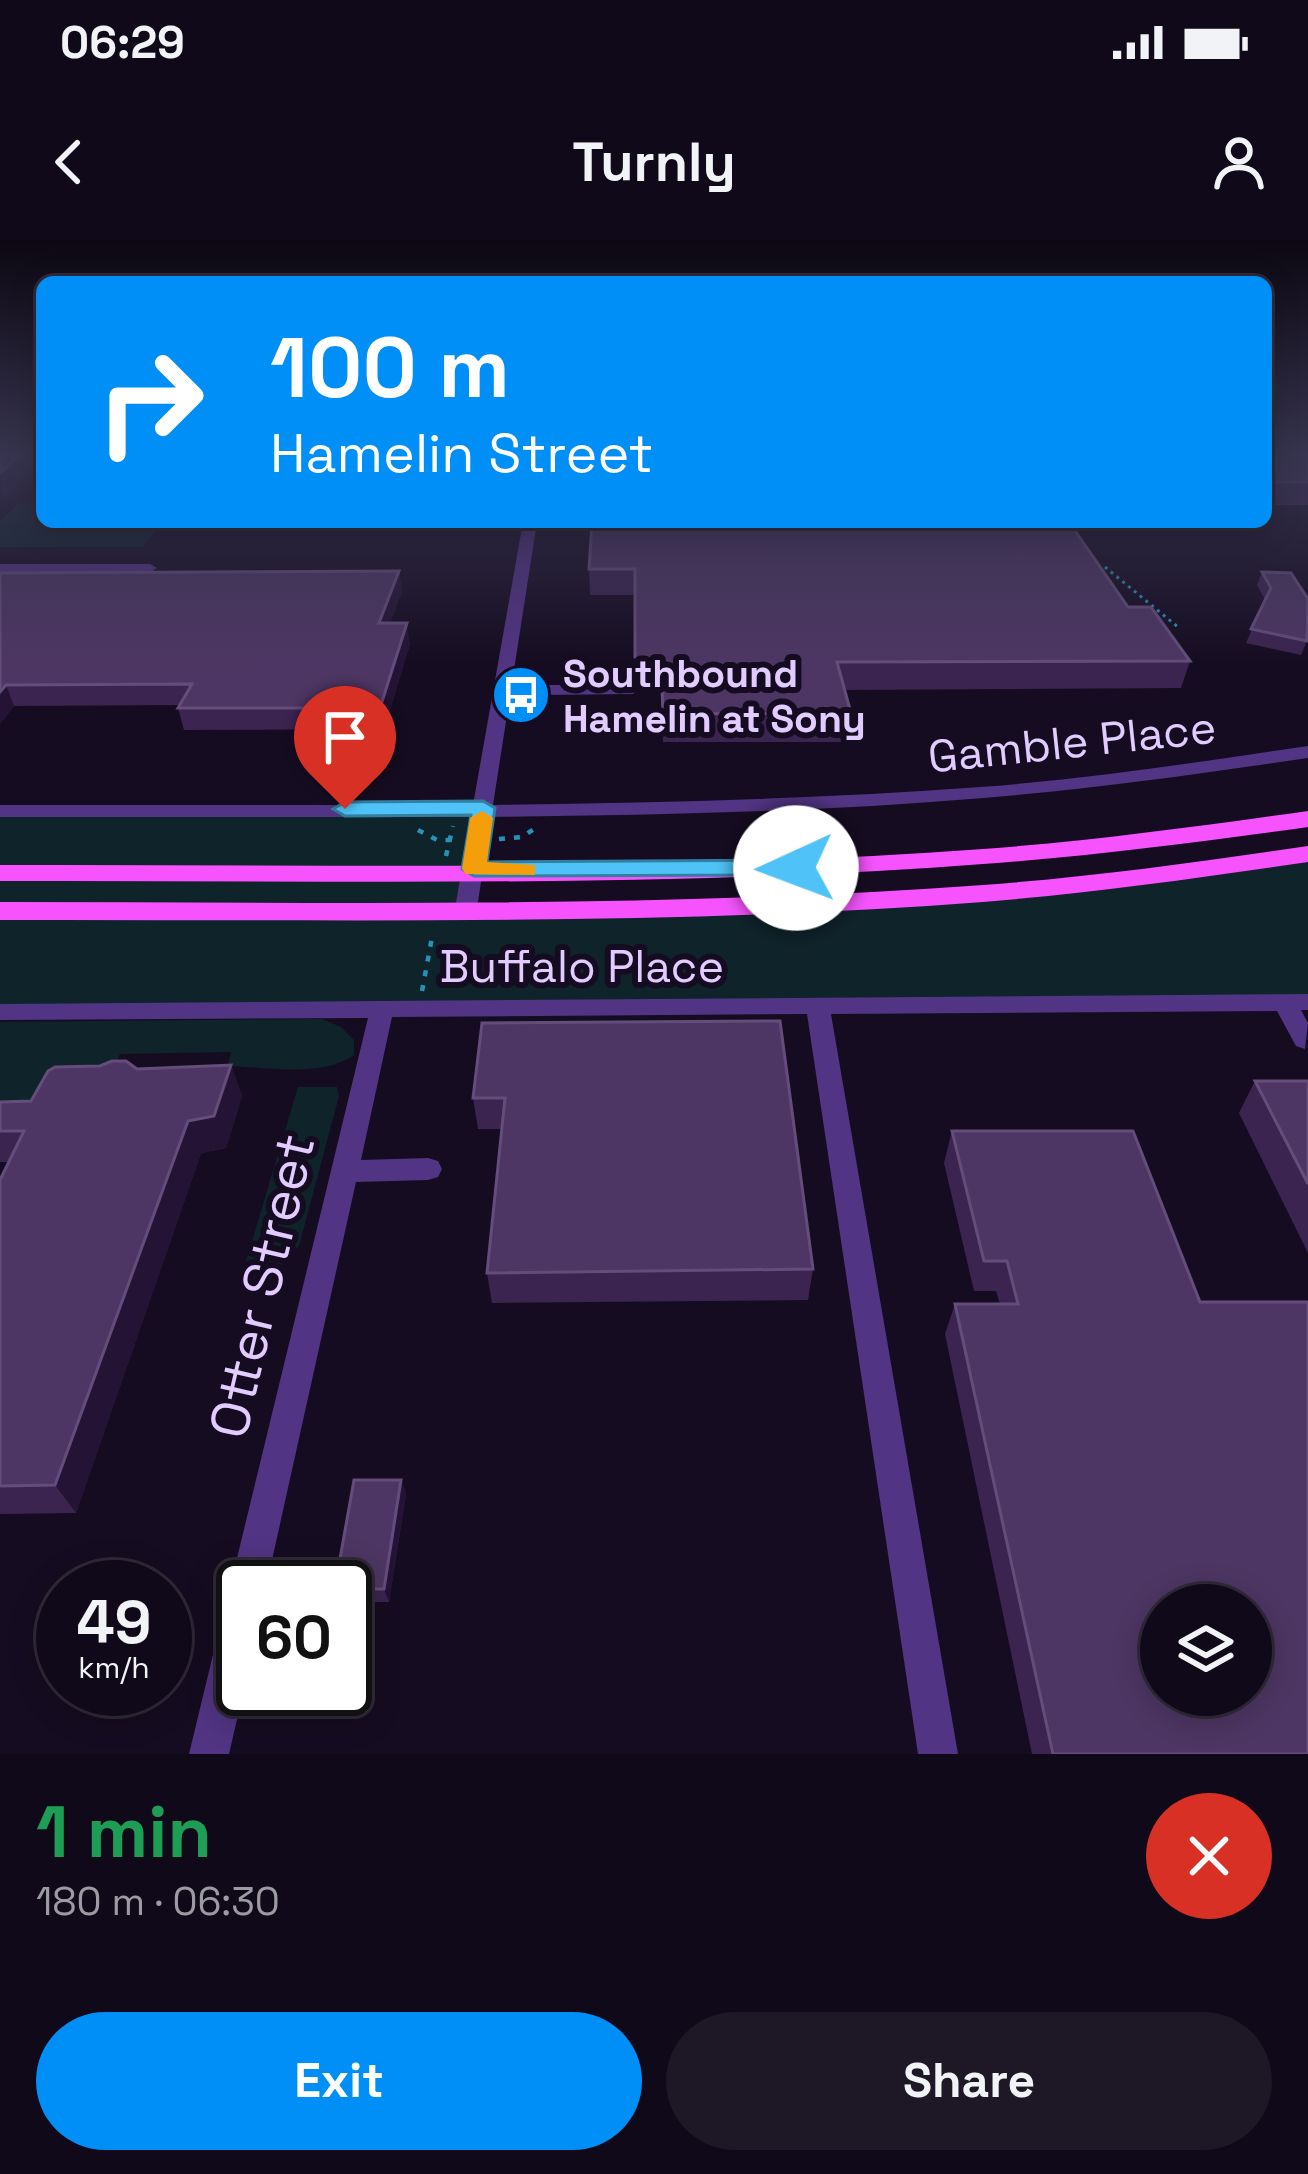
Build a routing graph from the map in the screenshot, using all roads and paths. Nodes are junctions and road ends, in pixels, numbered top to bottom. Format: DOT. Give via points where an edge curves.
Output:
graph roads {
  1 [pos="529,528"];
  2 [pos="1105,567"];
  3 [pos="0,568"];
  4 [pos="150,568"];
  5 [pos="1178,627"];
  6 [pos="538,690"];
  7 [pos="627,690"];
  8 [pos="1308,752"];
  9 [pos="456,808"];
  10 [pos="483,808"];
  11 [pos="0,811"];
  12 [pos="1308,819"];
  13 [pos="1308,854"];
  14 [pos="444,863"];
  15 [pos="474,869"];
  16 [pos="0,873"];
  17 [pos="466,908"];
  18 [pos="0,911"];
  19 [pos="436,914"];
  20 [pos="1296,1002"];
  21 [pos="818,1008"];
  22 [pos="382,1009"];
  23 [pos="418,1009"];
  24 [pos="0,1012"];
  25 [pos="1305,1040"];
  26 [pos="428,1168"];
  27 [pos="345,1171"];
  28 [pos="254,1560"];
  29 [pos="218,1716"];
  30 [pos="209,1754"];
  31 [pos="938,1754"];
  1 -- 10 [label="street"];
  2 -- 5 [label="path"];
  3 -- 4 [label="street"];
  6 -- 7 [label="street"];
  8 -- 10 [label="street, Gamble Place" via="958,796"];
  9 -- 10 [label="street, Gamble Place"];
  9 -- 11 [label="street, Gamble Place"];
  9 -- 14 [label="path"];
  10 -- 15 [label="street"];
  12 -- 15 [label="main road" via="961,860"];
  13 -- 17 [label="main road" via="936,896"];
  15 -- 16 [label="main road"];
  15 -- 17 [label="street"];
  17 -- 18 [label="main road"];
  19 -- 23 [label="path"];
  20 -- 21 [label="street, Buffalo Place"];
  20 -- 25 [label="street"];
  21 -- 23 [label="street, Buffalo Place"];
  21 -- 31 [label="street"];
  22 -- 23 [label="street, Buffalo Place"];
  22 -- 24 [label="street, Buffalo Place"];
  22 -- 27 [label="street, Otter Street"];
  26 -- 27 [label="street"];
  27 -- 28 [label="street, Otter Street"];
  29 -- 30 [label="street"];
}
